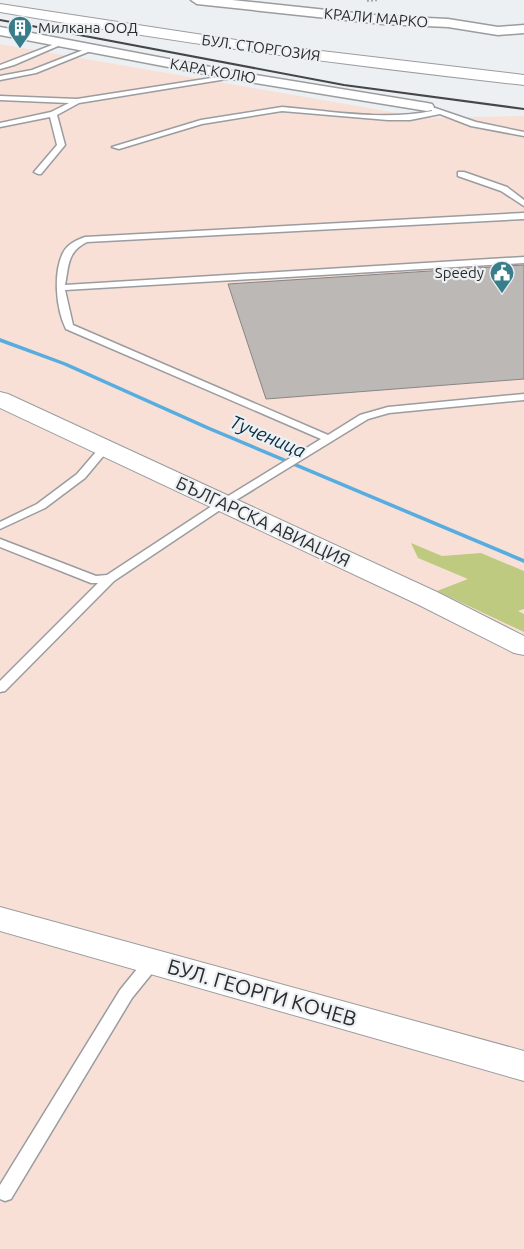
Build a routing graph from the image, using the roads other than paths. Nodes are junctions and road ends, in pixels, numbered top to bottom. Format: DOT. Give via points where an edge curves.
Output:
graph roads {
  1 [pos="6,0"];
  2 [pos="197,0"];
  3 [pos="365,1"];
  4 [pos="227,2"];
  5 [pos="0,8"];
  6 [pos="380,17"];
  7 [pos="524,29"];
  8 [pos="0,31"];
  9 [pos="62,43"];
  10 [pos="91,49"];
  11 [pos="0,67"];
  12 [pos="524,70"];
  13 [pos="237,76"];
  14 [pos="0,78"];
  15 [pos="524,80"];
  16 [pos="0,98"];
  17 [pos="77,101"];
  18 [pos="427,108"];
  19 [pos="441,112"];
  20 [pos="53,114"];
  21 [pos="0,125"];
  22 [pos="524,134"];
  23 [pos="116,147"];
  24 [pos="38,172"];
  25 [pos="462,174"];
  26 [pos="524,204"];
  27 [pos="524,216"];
  28 [pos="524,260"];
  29 [pos="60,288"];
  30 [pos="524,397"];
  31 [pos="0,399"];
  32 [pos="327,438"];
  33 [pos="105,448"];
  34 [pos="224,503"];
  35 [pos="0,526"];
  36 [pos="0,543"];
  37 [pos="110,578"];
  38 [pos="524,647"];
  39 [pos="0,688"];
  40 [pos="0,919"];
  41 [pos="152,962"];
  42 [pos="524,1066"];
  43 [pos="5,1193"];
  1 -- 12 [label="main road, БУЛ. СТОРГОЗИЯ" via="166,26"];
  2 -- 4 [label="street, КРАЛИ МАРКО"];
  3 -- 6 [label="street"];
  4 -- 6 [label="street, КРАЛИ МАРКО" via="344,16"];
  5 -- 15 [label="main road, БУЛ. СТОРГОЗИЯ" via="240,46"];
  6 -- 7 [label="street, КРАЛИ МАРКО" via="498,31"];
  8 -- 9 [label="street, КАРА КОЛЮ"];
  9 -- 10 [label="street, КАРА КОЛЮ"];
  9 -- 11 [label="lane"];
  10 -- 13 [label="street, КАРА КОЛЮ"];
  10 -- 14 [label="lane" via="34,72"];
  13 -- 17 [label="lane"];
  13 -- 18 [label="street, КАРА КОЛЮ"];
  16 -- 17 [label="lane"];
  17 -- 20 [label="lane"];
  18 -- 19 [label="lane"];
  19 -- 22 [label="lane" via="474,124"];
  19 -- 23 [label="lane" via="388,118 282,109 201,122"];
  20 -- 21 [label="lane"];
  20 -- 24 [label="lane" via="61,145"];
  25 -- 26 [label="lane" via="504,189"];
  27 -- 29 [label="lane" via="85,240 73,246 68,253"];
  28 -- 29 [label="lane"];
  29 -- 32 [label="lane" via="69,327"];
  30 -- 32 [label="lane" via="388,410 364,417"];
  31 -- 33 [label="main road, БЪЛГАРСКА АВИАЦИЯ"];
  32 -- 34 [label="lane"];
  33 -- 34 [label="main road, БЪЛГАРСКА АВИАЦИЯ"];
  33 -- 35 [label="lane" via="81,476 40,506"];
  34 -- 37 [label="lane"];
  34 -- 38 [label="main road, БЪЛГАРСКА АВИАЦИЯ"];
  36 -- 37 [label="lane" via="95,580"];
  37 -- 39 [label="lane"];
  40 -- 41 [label="main road, БУЛ. ГЕОРГИ КОЧЕВ"];
  41 -- 42 [label="main road, БУЛ. ГЕОРГИ КОЧЕВ"];
  41 -- 43 [label="lane" via="126,994"];
}
